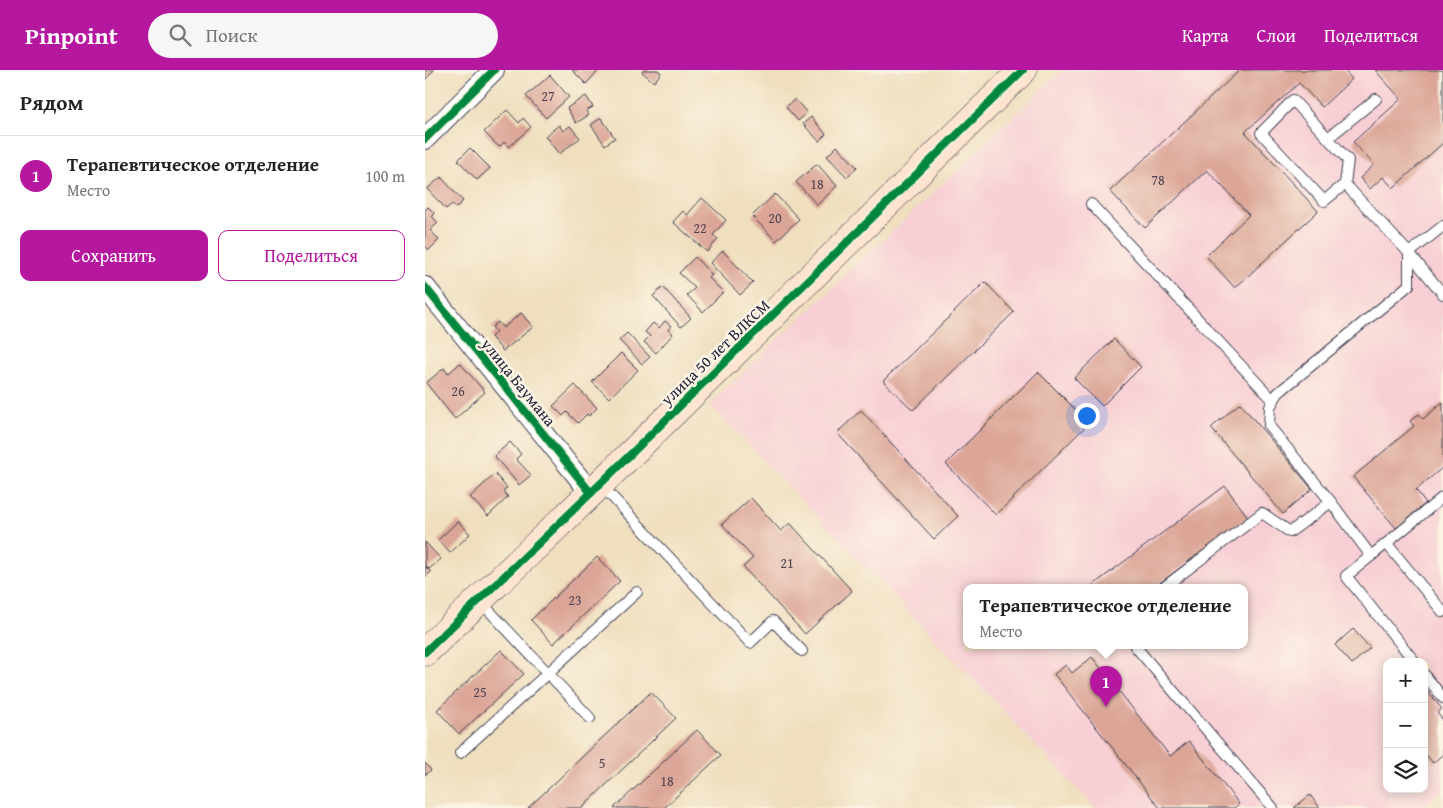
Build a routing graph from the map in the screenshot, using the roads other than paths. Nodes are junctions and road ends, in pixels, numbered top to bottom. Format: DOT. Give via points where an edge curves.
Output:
graph roads {
  1 [pos="493,70"];
  2 [pos="1023,70"];
  3 [pos="1376,99"];
  4 [pos="1328,138"];
  5 [pos="425,139"];
  6 [pos="1345,184"];
  7 [pos="1091,204"];
  8 [pos="1443,226"];
  9 [pos="1409,253"];
  10 [pos="425,287"];
  11 [pos="1443,294"];
  12 [pos="1273,400"];
  13 [pos="596,489"];
  14 [pos="1443,497"];
  15 [pos="1331,502"];
  16 [pos="1387,544"];
  17 [pos="1371,556"];
  18 [pos="1168,584"];
  19 [pos="637,592"];
  20 [pos="479,600"];
  21 [pos="1443,612"];
  22 [pos="1138,649"];
  23 [pos="802,651"];
  24 [pos="425,652"];
  25 [pos="1412,658"];
  26 [pos="548,673"];
  27 [pos="1428,679"];
  28 [pos="1443,698"];
  29 [pos="589,718"];
  30 [pos="460,754"];
  31 [pos="1273,808"];
  1 -- 5 [label="street"];
  2 -- 13 [label="street, улица 50 лет ВЛКСМ"];
  3 -- 4 [label="lane"];
  4 -- 6 [label="lane" via="1348,160"];
  4 -- 6 [label="lane" via="1293,100 1261,133 1324,201"];
  6 -- 9 [label="lane"];
  7 -- 12 [label="lane"];
  8 -- 9 [label="lane"];
  9 -- 11 [label="lane"];
  9 -- 12 [label="lane" via="1409,285"];
  10 -- 13 [label="street, улица Баумана"];
  12 -- 15 [label="lane" via="1269,426"];
  13 -- 20 [label="street, улица 50 лет ВЛКСМ"];
  13 -- 23 [label="lane" via="750,643 773,621"];
  14 -- 16 [label="lane"];
  15 -- 17 [label="lane"];
  15 -- 18 [label="lane" via="1290,532 1261,513"];
  16 -- 17 [label="lane"];
  16 -- 21 [label="lane"];
  17 -- 25 [label="lane" via="1347,576"];
  19 -- 26 [label="lane"];
  20 -- 24 [label="street, улица 50 лет ВЛКСМ"];
  20 -- 26 [label="lane"];
  22 -- 31 [label="lane"];
  26 -- 29 [label="lane"];
  26 -- 30 [label="lane"];
  27 -- 28 [label="lane"];
}
